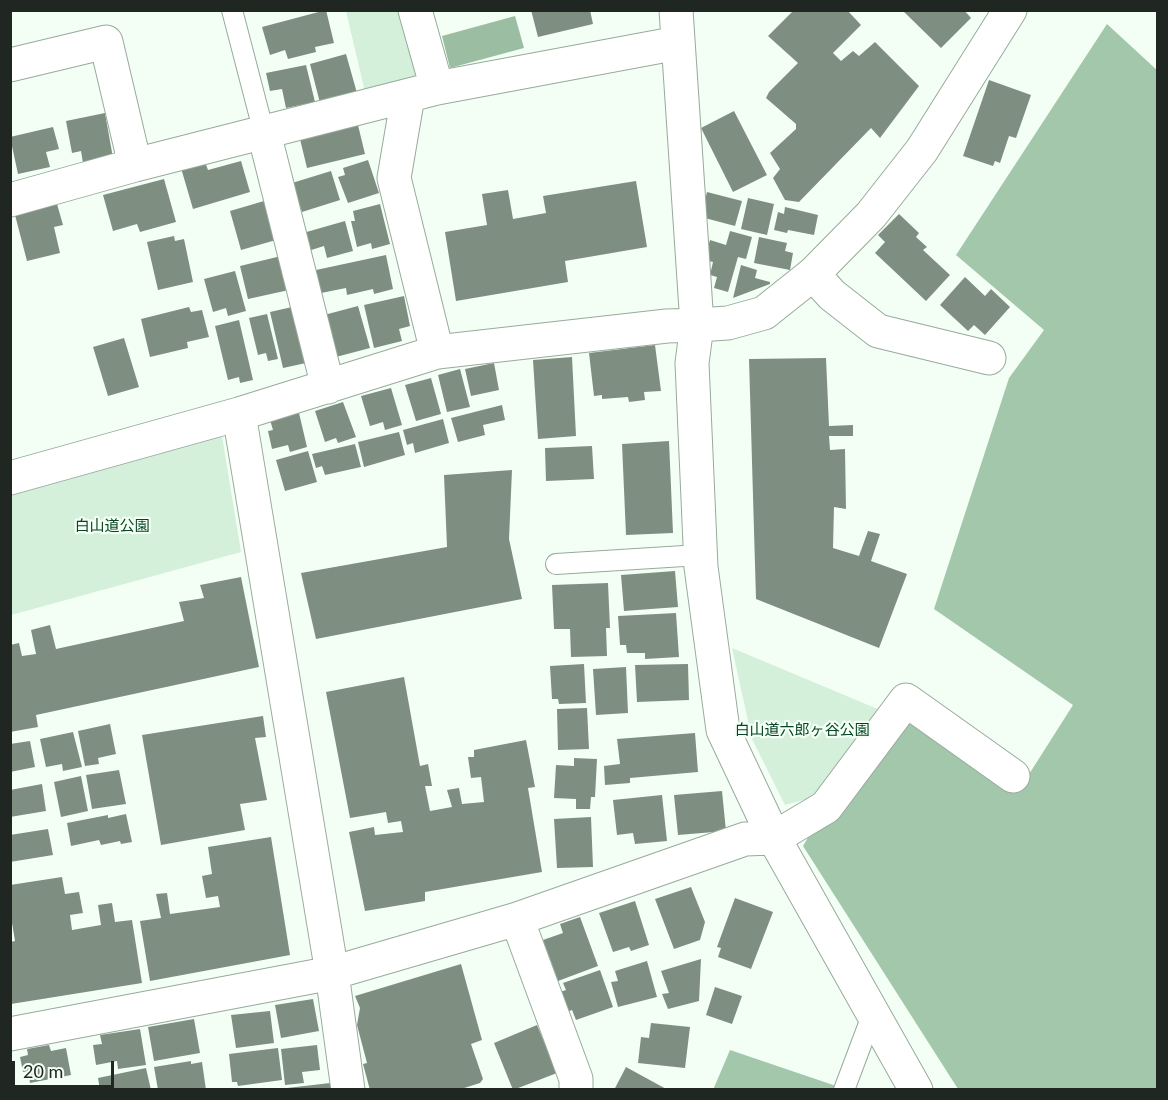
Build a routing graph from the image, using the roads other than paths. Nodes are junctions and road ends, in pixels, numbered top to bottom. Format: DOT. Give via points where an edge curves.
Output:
graph roads {
  1 [pos="232,10"];
  2 [pos="415,10"];
  3 [pos="676,10"];
  4 [pos="1010,10"];
  5 [pos="678,43"];
  6 [pos="10,65"];
  7 [pos="422,92"];
  8 [pos="264,133"];
  9 [pos="135,165"];
  10 [pos="10,200"];
  11 [pos="813,274"];
  12 [pos="697,325"];
  13 [pos="437,352"];
  14 [pos="989,358"];
  15 [pos="328,387"];
  16 [pos="239,414"];
  17 [pos="10,478"];
  18 [pos="700,555"];
  19 [pos="556,564"];
  20 [pos="1013,776"];
  21 [pos="774,838"];
  22 [pos="517,919"];
  23 [pos="332,973"];
  24 [pos="873,1013"];
  25 [pos="10,1034"];
  26 [pos="348,1089"];
  27 [pos="576,1089"];
  28 [pos="844,1089"];
  29 [pos="916,1089"];
  1 -- 8 [label="lane"];
  2 -- 7 [label="street"];
  3 -- 5 [label="street"];
  4 -- 11 [label="street" via="922,150 871,215"];
  5 -- 7 [label="street"];
  5 -- 12 [label="street"];
  6 -- 9 [label="street" via="106,42"];
  7 -- 8 [label="street"];
  7 -- 13 [label="street" via="394,178"];
  8 -- 9 [label="street"];
  8 -- 15 [label="street"];
  9 -- 10 [label="street"];
  11 -- 12 [label="street" via="764,313 728,323"];
  11 -- 14 [label="street" via="832,295 878,331"];
  12 -- 13 [label="street"];
  12 -- 18 [label="street" via="692,363"];
  13 -- 15 [label="street"];
  15 -- 16 [label="street"];
  16 -- 17 [label="street"];
  16 -- 23 [label="street"];
  18 -- 19 [label="lane"];
  18 -- 21 [label="street" via="723,730"];
  20 -- 21 [label="street" via="906,700 826,807"];
  21 -- 22 [label="street" via="745,839"];
  21 -- 24 [label="street"];
  22 -- 23 [label="street"];
  22 -- 27 [label="street" via="576,1079"];
  23 -- 25 [label="street"];
  23 -- 26 [label="street"];
  24 -- 28 [label="lane"];
  24 -- 29 [label="street"];
}
